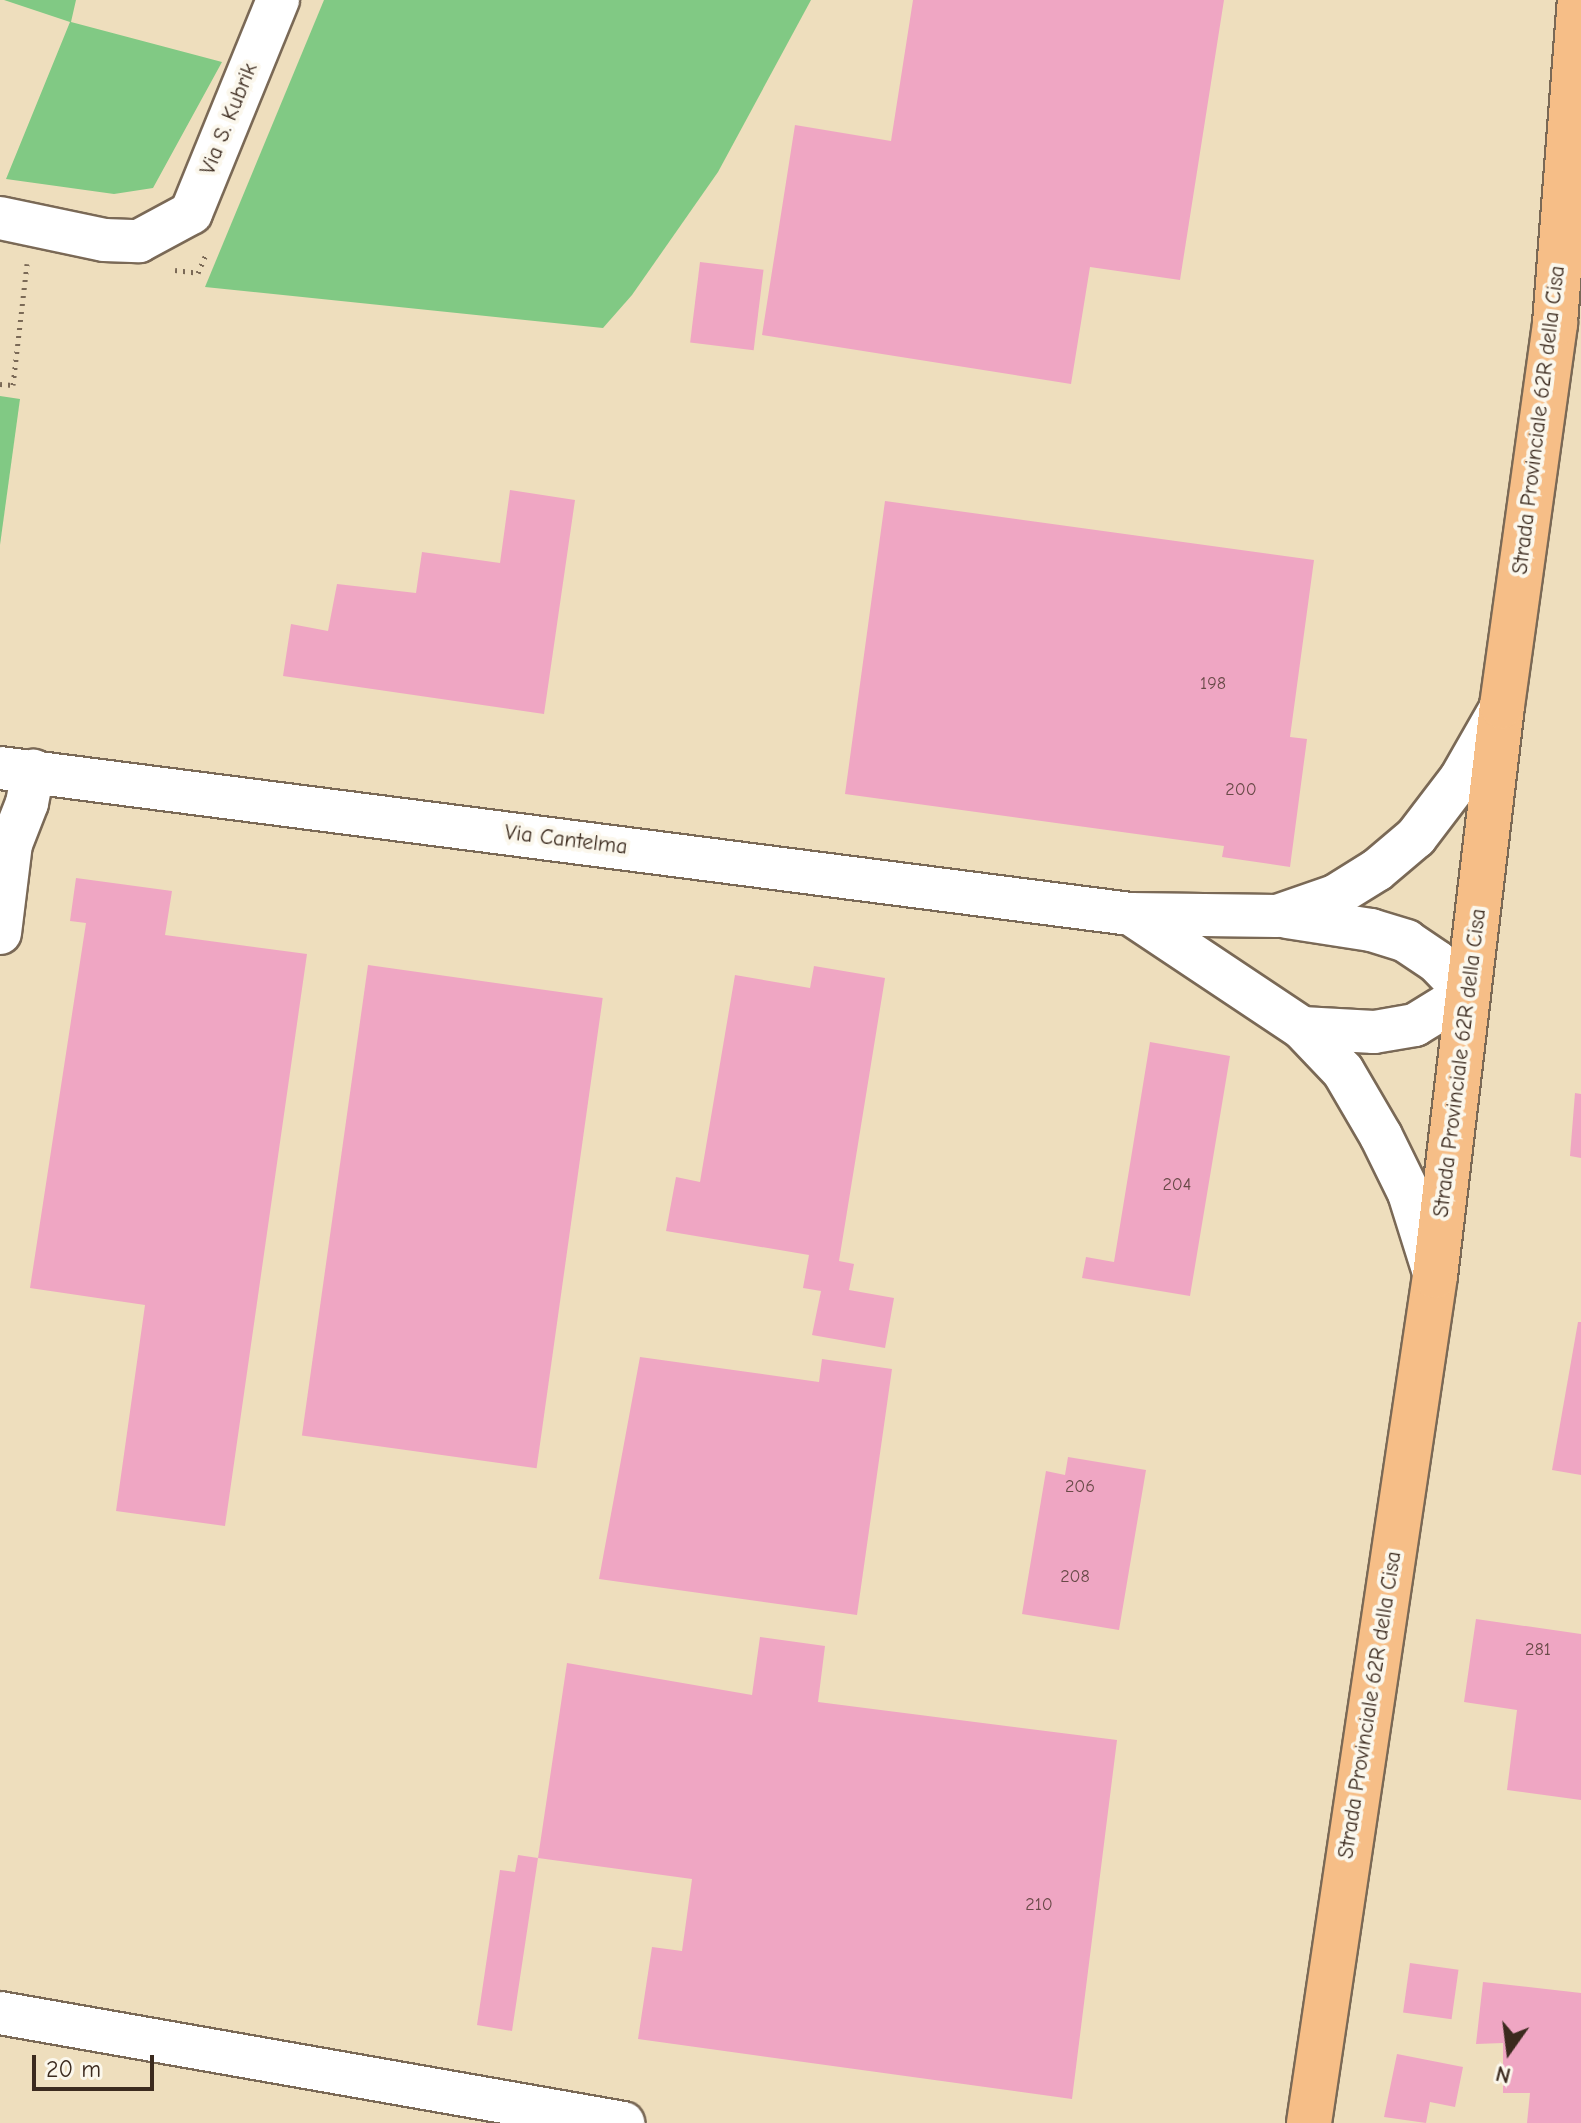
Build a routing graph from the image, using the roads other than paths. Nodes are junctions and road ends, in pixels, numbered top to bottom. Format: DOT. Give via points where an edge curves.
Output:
graph roads {
  1 [pos="278,0"];
  2 [pos="1580,0"];
  3 [pos="1,230"];
  4 [pos="1502,706"];
  5 [pos="16,769"];
  6 [pos="1131,914"];
  7 [pos="1277,916"];
  8 [pos="0,933"];
  9 [pos="1467,993"];
  10 [pos="1302,1028"];
  11 [pos="1435,1276"];
  12 [pos="0,2013"];
  13 [pos="623,2123"];
  14 [pos="1309,2123"];
  1 -- 3 [label="street, Via S. Kubrik" via="191,213 139,241"];
  2 -- 4 [label="main road, Strada Provinciale 62R della Cisa" via="1555,323"];
  4 -- 7 [label="street" via="1461,778 1416,837 1335,896"];
  4 -- 9 [label="main road, Strada Provinciale 62R della Cisa"];
  5 -- 6 [label="street, Via Cantelma"];
  5 -- 8 [label="street" via="27,803 11,844"];
  6 -- 7 [label="street, Via Cantelma"];
  6 -- 10 [label="street"];
  7 -- 9 [label="street" via="1371,930 1406,941 1437,962"];
  9 -- 10 [label="street" via="1415,1025 1374,1032"];
  9 -- 11 [label="main road, Strada Provinciale 62R della Cisa"];
  10 -- 11 [label="street" via="1343,1071 1381,1136 1409,1193"];
  11 -- 14 [label="main road, Strada Provinciale 62R della Cisa"];
  12 -- 13 [label="street"];
}
